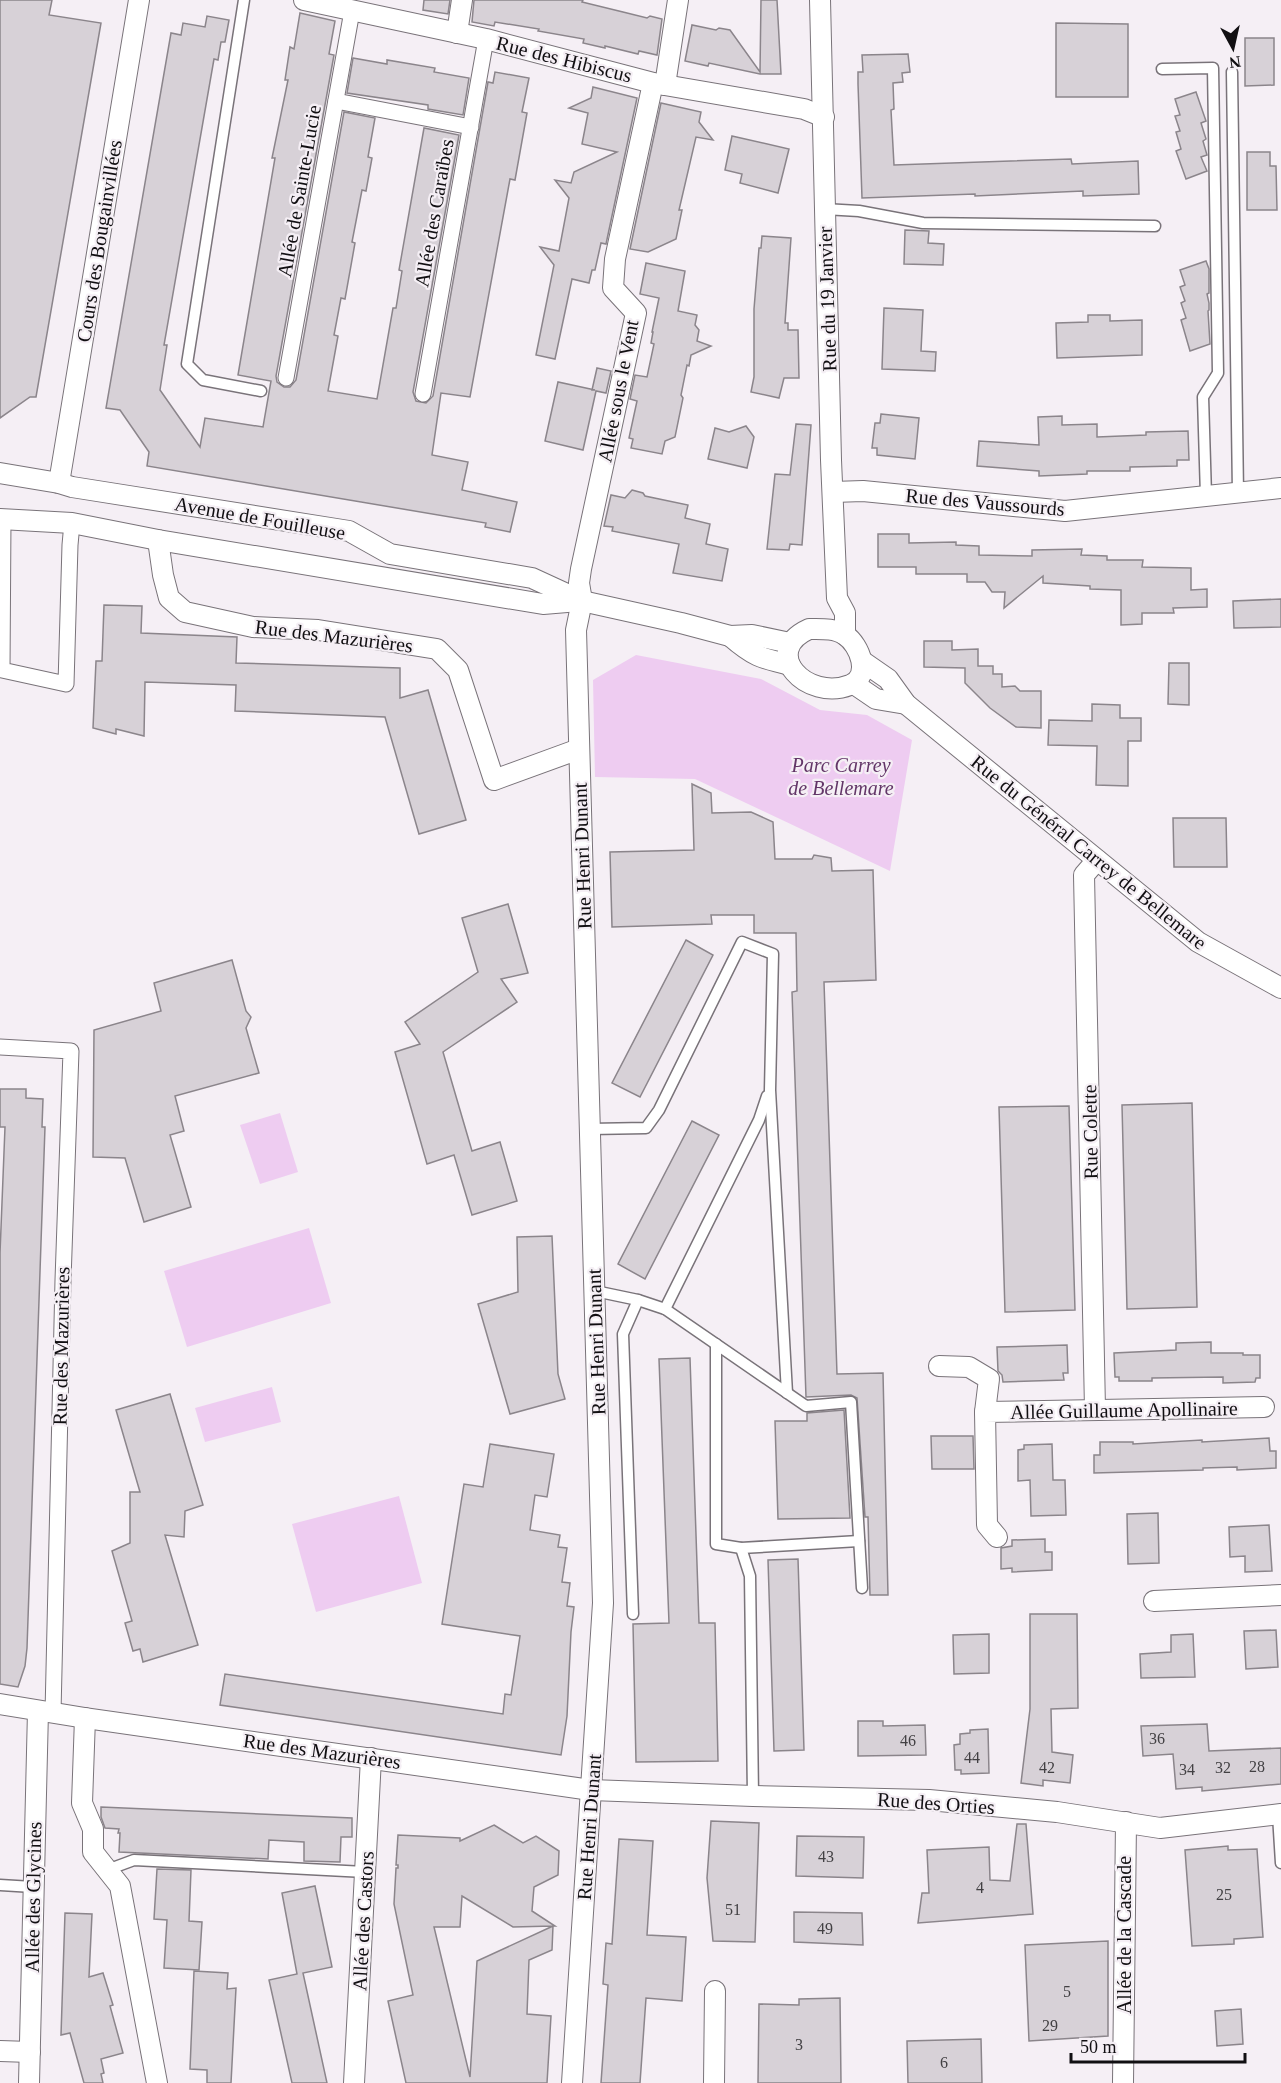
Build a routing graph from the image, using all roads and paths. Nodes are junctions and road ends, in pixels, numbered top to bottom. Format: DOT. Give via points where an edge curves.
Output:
graph roads {
  1 [pos="139,0"];
  2 [pos="244,0"];
  3 [pos="305,0"];
  4 [pos="462,0"];
  5 [pos="678,0"];
  6 [pos="820,0"];
  7 [pos="352,10"];
  8 [pos="457,33"];
  9 [pos="486,39"];
  10 [pos="1162,69"];
  11 [pos="1232,72"];
  12 [pos="659,84"];
  13 [pos="336,101"];
  14 [pos="824,117"];
  15 [pos="471,127"];
  16 [pos="824,209"];
  17 [pos="1155,226"];
  18 [pos="286,378"];
  19 [pos="261,391"];
  20 [pos="423,394"];
  21 [pos="0,473"];
  22 [pos="59,483"];
  23 [pos="1281,488"];
  24 [pos="833,492"];
  25 [pos="1238,493"];
  26 [pos="1206,496"];
  27 [pos="2,519"];
  28 [pos="72,524"];
  29 [pos="158,540"];
  30 [pos="837,598"];
  31 [pos="582,601"];
  32 [pos="823,628"];
  33 [pos="846,635"];
  34 [pos="730,636"];
  35 [pos="790,643"];
  36 [pos="862,661"];
  37 [pos="790,665"];
  38 [pos="854,684"];
  39 [pos="906,704"];
  40 [pos="579,749"];
  41 [pos="1097,860"];
  42 [pos="1281,988"];
  43 [pos="0,1047"];
  44 [pos="770,1090"];
  45 [pos="590,1129"];
  46 [pos="595,1291"];
  47 [pos="638,1300"];
  48 [pos="665,1309"];
  49 [pos="716,1344"];
  50 [pos="939,1366"];
  51 [pos="787,1393"];
  52 [pos="1264,1407"];
  53 [pos="1095,1409"];
  54 [pos="985,1412"];
  55 [pos="997,1537"];
  56 [pos="859,1542"];
  57 [pos="741,1548"];
  58 [pos="862,1588"];
  59 [pos="1281,1595"];
  60 [pos="1154,1601"];
  61 [pos="633,1614"];
  62 [pos="0,1704"];
  63 [pos="46,1712"];
  64 [pos="85,1718"];
  65 [pos="371,1758"];
  66 [pos="591,1790"];
  67 [pos="753,1796"];
  68 [pos="1280,1814"];
  69 [pos="1126,1822"];
  70 [pos="1281,1863"];
  71 [pos="107,1870"];
  72 [pos="365,1872"];
  73 [pos="0,1885"];
  74 [pos="33,1887"];
  75 [pos="715,1991"];
  76 [pos="0,2051"];
  77 [pos="30,2052"];
  78 [pos="29,2083"];
  79 [pos="157,2083"];
  80 [pos="354,2083"];
  81 [pos="572,2083"];
  82 [pos="714,2083"];
  83 [pos="1124,2083"];
  1 -- 22 [label="street, Cours des Bougainvillées"];
  2 -- 19 [label="lane" via="187,364 203,380"];
  3 -- 7 [label="street, Rue des Hibiscus"];
  4 -- 8 [label="street"];
  5 -- 12 [label="street"];
  6 -- 14 [label="street, Rue du 19 Janvier"];
  7 -- 8 [label="street, Rue des Hibiscus"];
  7 -- 13 [label="street, Allée de Sainte-Lucie"];
  8 -- 9 [label="street, Rue des Hibiscus"];
  9 -- 12 [label="street, Rue des Hibiscus"];
  9 -- 15 [label="street, Allée des Caraïbes"];
  10 -- 26 [label="lane" via="1213,68 1218,373 1203,397"];
  11 -- 25 [label="lane"];
  12 -- 14 [label="street, Rue des Hibiscus"];
  12 -- 31 [label="street, Allée sous le Vent" via="615,259 613,288 636,314 581,569"];
  13 -- 15 [label="street"];
  13 -- 18 [label="street, Allée de Sainte-Lucie"];
  14 -- 16 [label="street, Rue du 19 Janvier"];
  15 -- 20 [label="street, Allée des Caraïbes"];
  16 -- 17 [label="lane" via="923,223"];
  16 -- 24 [label="street, Rue du 19 Janvier"];
  21 -- 22 [label="street, Avenue de Fouilleuse"];
  22 -- 31 [label="street, Avenue de Fouilleuse" via="349,531 390,554 532,578"];
  23 -- 25 [label="street, Rue des Vaussourds"];
  24 -- 26 [label="street, Rue des Vaussourds" via="863,491 1065,511"];
  24 -- 30 [label="street, Rue du 19 Janvier"];
  25 -- 26 [label="street, Rue des Vaussourds"];
  27 -- 28 [label="street, Avenue de Fouilleuse"];
  27 -- 28 [label="street" via="2,670 66,684"];
  28 -- 29 [label="street, Avenue de Fouilleuse"];
  29 -- 31 [label="street, Avenue de Fouilleuse" via="543,604"];
  29 -- 40 [label="street, Rue des Mazurières" via="169,598 185,612 253,627 318,630 437,649 458,670 494,780"];
  30 -- 32 [label="street, Rue du 19 Janvier" via="826,612"];
  30 -- 33 [label="street, Rue du 19 Janvier" via="845,613"];
  31 -- 34 [label="street, Avenue de Fouilleuse"];
  31 -- 40 [label="street, Rue Henri Dunant" via="576,630"];
  32 -- 33 [label="street"];
  32 -- 35 [label="street" via="809,629"];
  33 -- 36 [label="street"];
  34 -- 35 [label="street, Avenue de Fouilleuse" via="752,635"];
  34 -- 37 [label="street, Avenue de Fouilleuse" via="748,652"];
  35 -- 37 [label="street"];
  36 -- 38 [label="street" via="859,679"];
  36 -- 39 [label="street, Rue du Général Carrey de Bellemare" via="888,679"];
  37 -- 38 [label="street" via="796,675 816,687 832,690"];
  38 -- 39 [label="street, Rue du Général Carrey de Bellemare" via="876,699"];
  39 -- 41 [label="street, Rue du Général Carrey de Bellemare"];
  40 -- 45 [label="street, Rue Henri Dunant"];
  41 -- 42 [label="street, Rue du Général Carrey de Bellemare" via="1198,942"];
  41 -- 53 [label="street, Rue Colette" via="1084,875"];
  43 -- 63 [label="street, Rue des Mazurières" via="71,1051"];
  44 -- 45 [label="lane" via="773,954 742,942 659,1110 646,1128"];
  44 -- 48 [label="lane" via="759,1120"];
  44 -- 51 [label="lane"];
  45 -- 46 [label="street, Rue Henri Dunant"];
  46 -- 47 [label="lane"];
  46 -- 66 [label="street, Rue Henri Dunant" via="603,1603"];
  47 -- 48 [label="lane"];
  47 -- 61 [label="lane" via="623,1334"];
  48 -- 49 [label="lane"];
  49 -- 51 [label="lane"];
  49 -- 57 [label="lane" via="716,1544"];
  50 -- 54 [label="street, Allée Guillaume Apollinaire" via="969,1367 989,1379"];
  51 -- 56 [label="lane" via="806,1406 851,1402"];
  52 -- 53 [label="street, Allée Guillaume Apollinaire"];
  53 -- 54 [label="street, Allée Guillaume Apollinaire"];
  54 -- 55 [label="street, Allée Guillaume Apollinaire" via="987,1525"];
  56 -- 57 [label="lane"];
  56 -- 58 [label="lane"];
  57 -- 67 [label="lane" via="750,1576"];
  59 -- 60 [label="street"];
  62 -- 63 [label="street, Rue des Mazurières"];
  63 -- 64 [label="street, Rue des Mazurières"];
  63 -- 74 [label="street, Allée des Glycines"];
  64 -- 65 [label="street, Rue des Mazurières"];
  64 -- 71 [label="street" via="82,1803 93,1829 93,1852"];
  65 -- 66 [label="street, Rue des Mazurières"];
  65 -- 72 [label="street, Allée des Castors"];
  66 -- 67 [label="street, Rue des Orties"];
  66 -- 81 [label="street, Rue Henri Dunant"];
  67 -- 69 [label="street, Rue des Orties" via="929,1800"];
  68 -- 69 [label="street, Rue des Orties" via="1160,1828"];
  68 -- 70 [label="lane, Rue des Orties"];
  69 -- 83 [label="street, Allée de la Cascade"];
  71 -- 72 [label="lane" via="134,1860"];
  71 -- 79 [label="street" via="120,1886"];
  72 -- 80 [label="street, Allée des Castors"];
  73 -- 74 [label="lane"];
  74 -- 77 [label="street, Allée des Glycines"];
  75 -- 82 [label="street"];
  76 -- 77 [label="street"];
  77 -- 78 [label="street, Allée des Glycines"];
}
